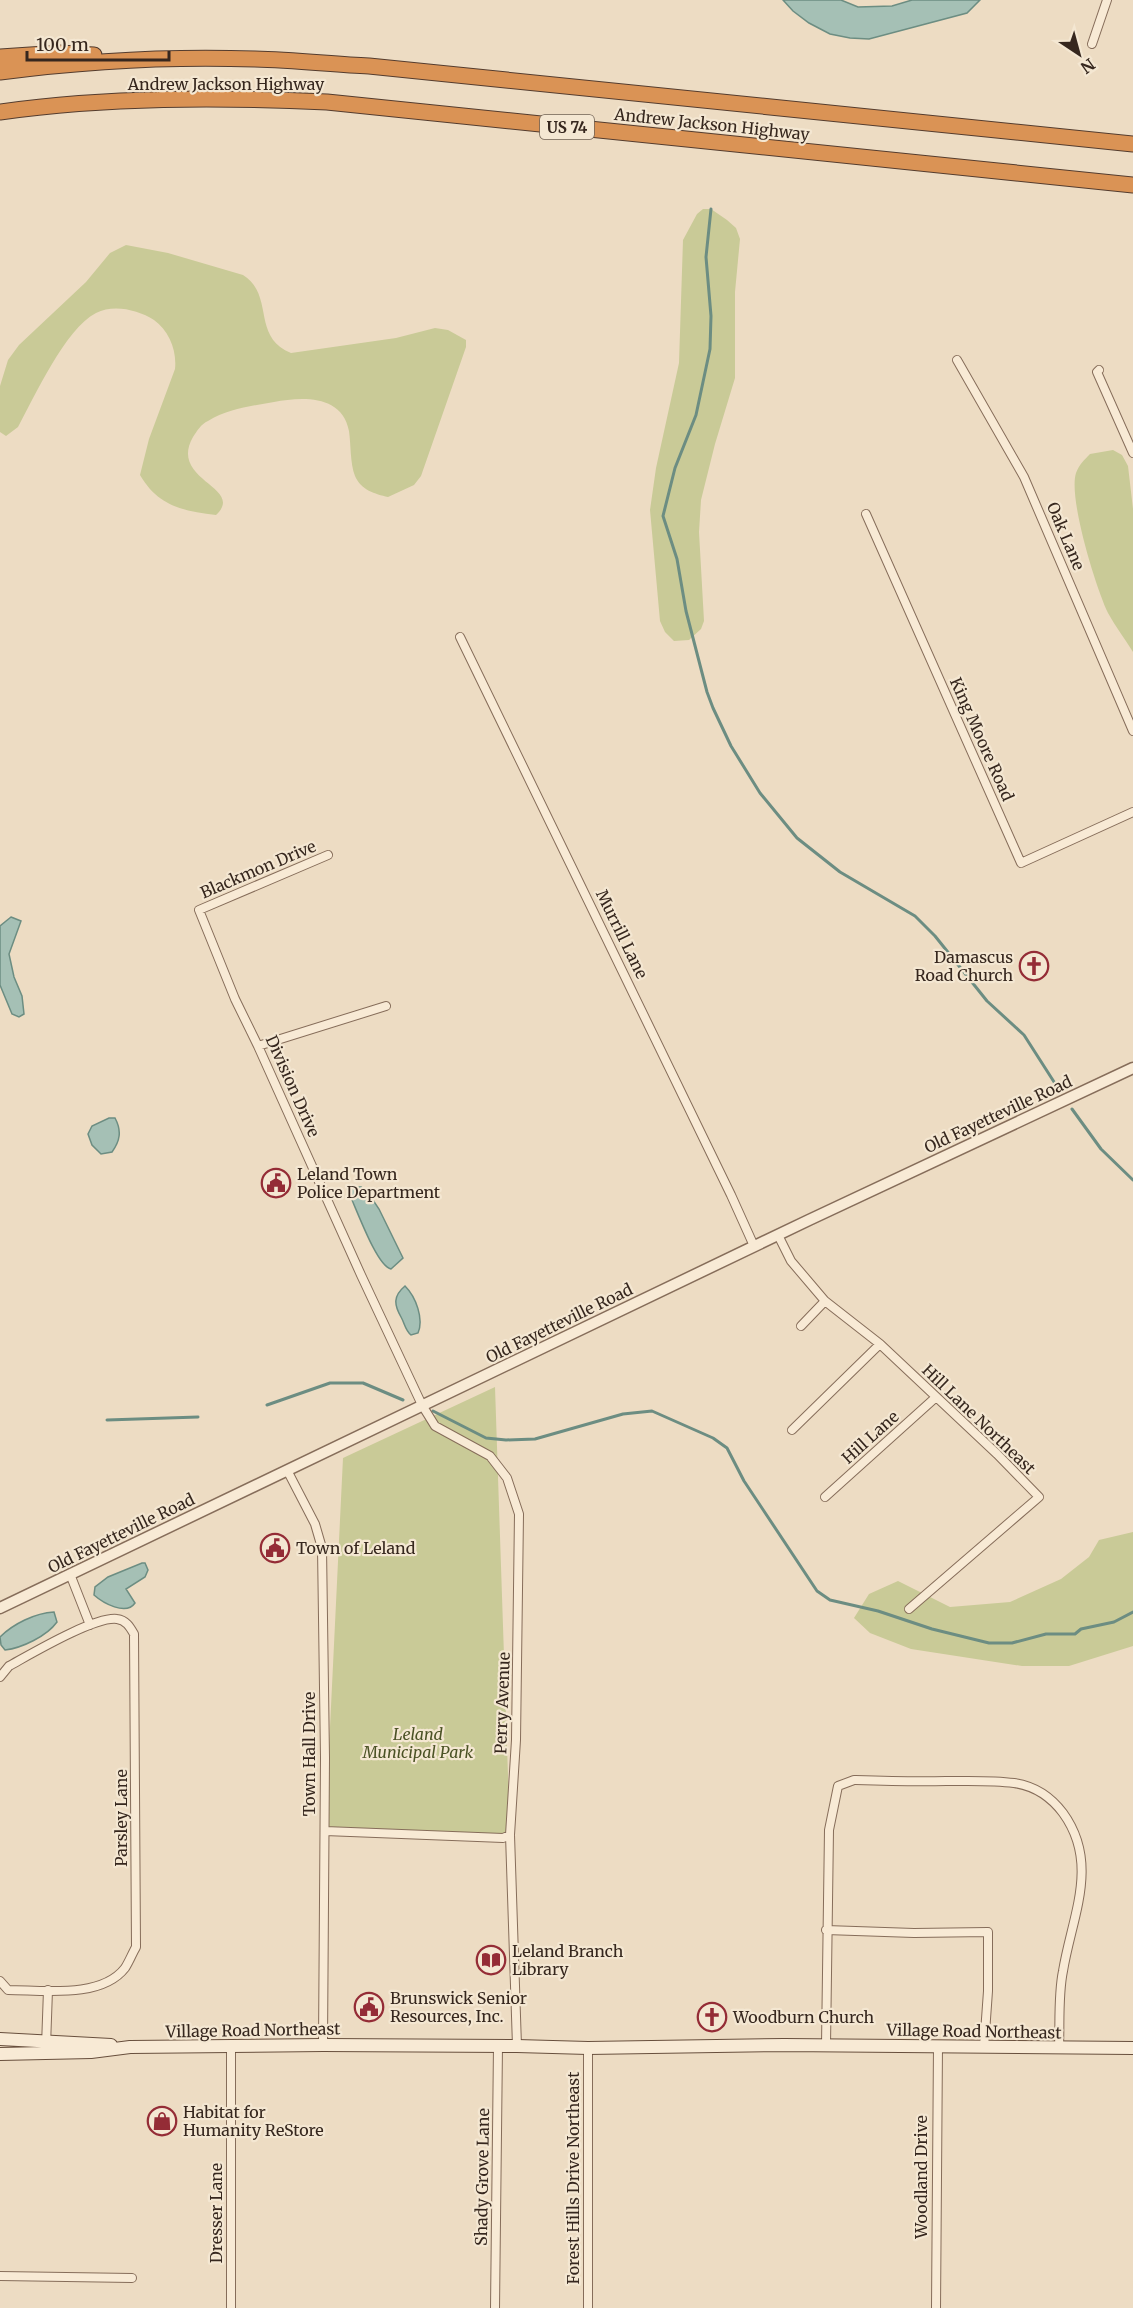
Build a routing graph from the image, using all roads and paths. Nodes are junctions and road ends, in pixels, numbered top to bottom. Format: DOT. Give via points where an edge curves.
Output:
graph roads {
  1 [pos="1107,0"];
  2 [pos="1092,45"];
  3 [pos="0,57"];
  4 [pos="168,59"];
  5 [pos="0,72"];
  6 [pos="0,112"];
  7 [pos="1133,144"];
  8 [pos="1133,185"];
  9 [pos="957,360"];
  10 [pos="1099,370"];
  11 [pos="1133,453"];
  12 [pos="866,514"];
  13 [pos="460,637"];
  14 [pos="1133,731"];
  15 [pos="1133,812"];
  16 [pos="328,855"];
  17 [pos="199,910"];
  18 [pos="386,1006"];
  19 [pos="258,1046"];
  20 [pos="1133,1068"];
  21 [pos="778,1235"];
  22 [pos="754,1246"];
  23 [pos="825,1301"];
  24 [pos="801,1326"];
  25 [pos="880,1344"];
  26 [pos="935,1398"];
  27 [pos="422,1404"];
  28 [pos="792,1430"];
  29 [pos="287,1470"];
  30 [pos="825,1497"];
  31 [pos="70,1575"];
  32 [pos="0,1608"];
  33 [pos="909,1609"];
  34 [pos="90,1625"];
  35 [pos="0,1677"];
  36 [pos="325,1831"];
  37 [pos="510,1835"];
  38 [pos="826,1930"];
  39 [pos="0,1981"];
  40 [pos="48,1990"];
  41 [pos="0,2038"];
  42 [pos="46,2040"];
  43 [pos="323,2045"];
  44 [pos="498,2046"];
  45 [pos="518,2046"];
  46 [pos="826,2046"];
  47 [pos="938,2046"];
  48 [pos="231,2047"];
  49 [pos="984,2047"];
  50 [pos="130,2048"];
  51 [pos="588,2048"];
  52 [pos="1059,2048"];
  53 [pos="1133,2048"];
  54 [pos="0,2054"];
  55 [pos="46,2054"];
  56 [pos="0,2276"];
  57 [pos="132,2278"];
  58 [pos="231,2308"];
  59 [pos="495,2308"];
  60 [pos="588,2308"];
  61 [pos="936,2308"];
  1 -- 2 [label="street"];
  3 -- 4 [label="highway" via="60,53"];
  4 -- 5 [label="highway, Andrew Jackson Highway"];
  4 -- 7 [label="highway, Andrew Jackson Highway" via="369,66"];
  6 -- 8 [label="highway, Andrew Jackson Highway / US 74" via="146,100 327,102"];
  9 -- 14 [label="street, Oak Lane" via="1024,477"];
  10 -- 11 [label="street"];
  12 -- 15 [label="street, King Moore Road" via="1021,863"];
  13 -- 22 [label="street, Murrill Lane"];
  16 -- 17 [label="street, Blackmon Drive"];
  17 -- 19 [label="street, Division Drive"];
  18 -- 19 [label="street"];
  19 -- 27 [label="street, Division Drive"];
  20 -- 21 [label="street, Old Fayetteville Road"];
  21 -- 22 [label="street, Old Fayetteville Road"];
  21 -- 23 [label="street" via="791,1261"];
  22 -- 27 [label="street, Old Fayetteville Road"];
  23 -- 24 [label="street"];
  23 -- 25 [label="street, Hill Lane Northeast"];
  25 -- 26 [label="street, Hill Lane Northeast"];
  25 -- 28 [label="street"];
  26 -- 30 [label="street, Hill Lane"];
  26 -- 33 [label="street, Hill Lane Northeast" via="1039,1497"];
  27 -- 29 [label="street, Old Fayetteville Road"];
  27 -- 37 [label="street, Perry Avenue" via="435,1426 490,1456 507,1478 519,1514 516,1740"];
  29 -- 31 [label="street, Old Fayetteville Road"];
  29 -- 36 [label="street, Town Hall Drive" via="315,1524 322,1548"];
  31 -- 32 [label="street, Old Fayetteville Road"];
  31 -- 34 [label="street"];
  34 -- 35 [label="street, Parsley Lane" via="9,1666"];
  34 -- 40 [label="street, Parsley Lane" via="108,1619 124,1621 136,1643 135,1947 124,1969 97,1987"];
  36 -- 37 [label="street" via="503,1838"];
  36 -- 43 [label="street, Town Hall Drive"];
  37 -- 45 [label="street, Perry Avenue"];
  38 -- 46 [label="street"];
  38 -- 49 [label="street" via="988,1932"];
  38 -- 52 [label="street" via="829,1830 838,1786 854,1780 989,1781 1032,1787 1053,1800 1074,1828 1080,1844 1078,1905 1062,1972"];
  39 -- 40 [label="street, Parsley Lane" via="8,1990"];
  40 -- 42 [label="street"];
  41 -- 42 [label="main road, Village Road Northeast"];
  42 -- 50 [label="main road, Village Road Northeast"];
  42 -- 55 [label="street"];
  43 -- 44 [label="main road, Village Road Northeast"];
  43 -- 48 [label="main road, Village Road Northeast"];
  44 -- 45 [label="main road, Village Road Northeast"];
  44 -- 59 [label="street, Shady Grove Lane"];
  45 -- 51 [label="main road, Village Road Northeast"];
  46 -- 47 [label="main road, Village Road Northeast"];
  46 -- 51 [label="main road, Village Road Northeast"];
  47 -- 49 [label="main road, Village Road Northeast"];
  47 -- 61 [label="street, Woodland Drive"];
  48 -- 50 [label="main road, Village Road Northeast"];
  48 -- 58 [label="street, Dresser Lane"];
  49 -- 52 [label="main road, Village Road Northeast"];
  50 -- 55 [label="main road, Village Road Northeast"];
  51 -- 60 [label="street, Forest Hills Drive Northeast"];
  52 -- 53 [label="main road, Village Road Northeast"];
  54 -- 55 [label="main road, Village Road Northeast"];
  56 -- 57 [label="street"];
}
